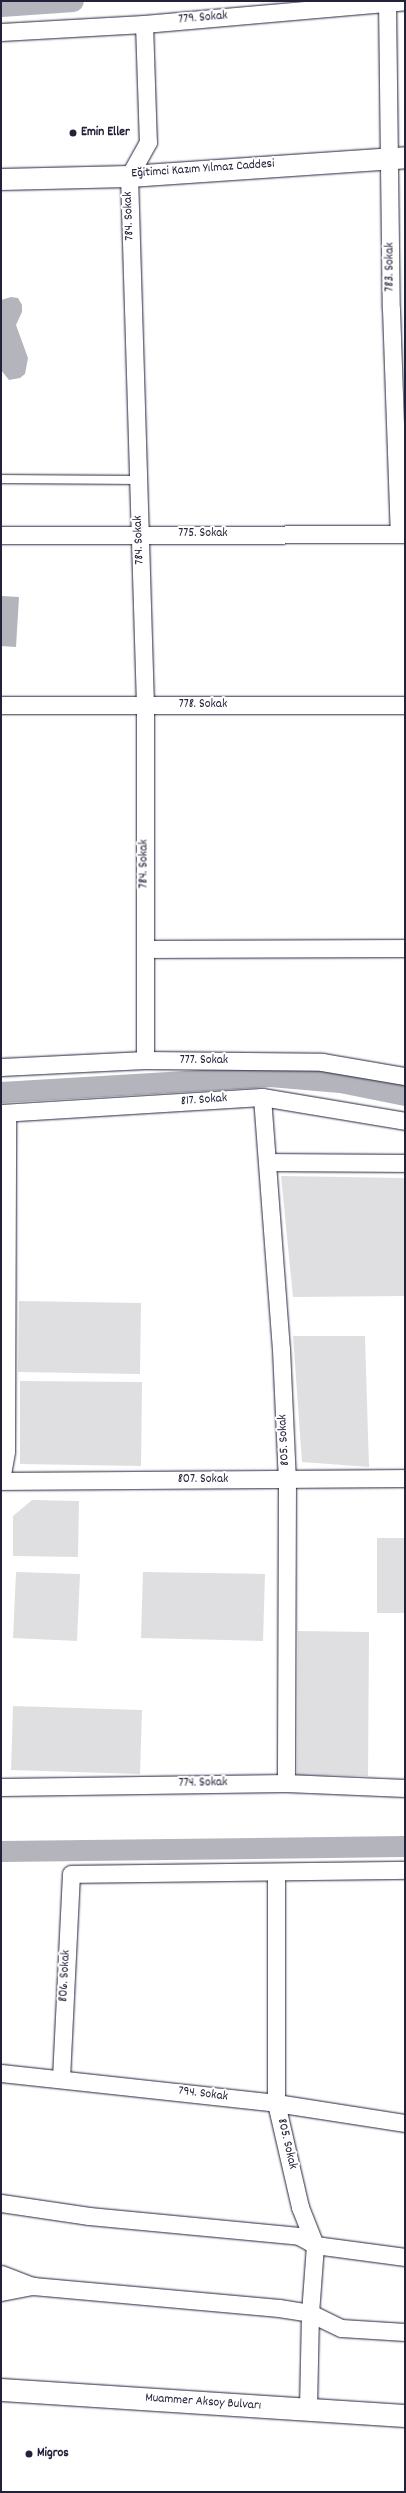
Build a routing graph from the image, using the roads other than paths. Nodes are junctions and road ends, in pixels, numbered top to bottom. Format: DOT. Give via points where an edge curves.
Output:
graph roads {
  1 [pos="405,1"];
  2 [pos="387,2"];
  3 [pos="144,24"];
  4 [pos="1,32"];
  5 [pos="398,157"];
  6 [pos="129,176"];
  7 [pos="1,179"];
  8 [pos="398,309"];
  9 [pos="1,479"];
  10 [pos="138,480"];
  11 [pos="402,534"];
  12 [pos="1,535"];
  13 [pos="140,535"];
  14 [pos="1,705"];
  15 [pos="145,705"];
  16 [pos="405,705"];
  17 [pos="405,948"];
  18 [pos="145,949"];
  19 [pos="145,1060"];
  20 [pos="1,1067"];
  21 [pos="405,1076"];
  22 [pos="262,1097"];
  23 [pos="4,1113"];
  24 [pos="405,1121"];
  25 [pos="269,1162"];
  26 [pos="405,1162"];
  27 [pos="405,1478"];
  28 [pos="287,1479"];
  29 [pos="1,1480"];
  30 [pos="286,1783"];
  31 [pos="1,1787"];
  32 [pos="405,1788"];
  33 [pos="405,1870"];
  34 [pos="276,1873"];
  35 [pos="1,2073"];
  36 [pos="61,2078"];
  37 [pos="276,2103"];
  38 [pos="405,2123"];
  39 [pos="1,2203"];
  40 [pos="315,2246"];
  41 [pos="405,2257"];
  42 [pos="1,2274"];
  43 [pos="33,2286"];
  44 [pos="1,2292"];
  45 [pos="310,2313"];
  46 [pos="405,2332"];
  47 [pos="1,2390"];
  48 [pos="308,2411"];
  49 [pos="405,2416"];
  1 -- 2 [label="street, 779. Sokak"];
  2 -- 3 [label="street, 779. Sokak"];
  2 -- 5 [label="street, 783. Sokak"];
  3 -- 4 [label="street, 779. Sokak"];
  3 -- 6 [label="street, 784. Sokak" via="148,142"];
  5 -- 6 [label="street, Eğitimci Kazım Yılmaz Caddesi"];
  5 -- 8 [label="street, 783. Sokak"];
  6 -- 7 [label="street, Eğitimci Kazım Yılmaz Caddesi"];
  6 -- 10 [label="street, 784. Sokak"];
  8 -- 11 [label="street, 783. Sokak"];
  9 -- 10 [label="lane"];
  10 -- 13 [label="street, 784. Sokak"];
  11 -- 13 [label="street, 775. Sokak"];
  12 -- 13 [label="street, 775. Sokak"];
  13 -- 15 [label="street, 784. Sokak"];
  14 -- 15 [label="street, 778. Sokak"];
  15 -- 16 [label="street, 778. Sokak"];
  15 -- 18 [label="street, 784. Sokak"];
  17 -- 18 [label="street"];
  18 -- 19 [label="street, 784. Sokak"];
  19 -- 20 [label="street, 777. Sokak"];
  19 -- 21 [label="street, 777. Sokak" via="322,1062"];
  22 -- 23 [label="street, 817. Sokak"];
  22 -- 24 [label="street, 817. Sokak"];
  22 -- 25 [label="street, 805. Sokak"];
  23 -- 29 [label="street" via="6,1451"];
  25 -- 26 [label="street"];
  25 -- 28 [label="street, 805. Sokak"];
  27 -- 28 [label="street, 807. Sokak"];
  28 -- 29 [label="street, 807. Sokak"];
  28 -- 30 [label="street, 805. Sokak"];
  30 -- 31 [label="street, 774. Sokak"];
  30 -- 32 [label="street, 774. Sokak"];
  33 -- 34 [label="street"];
  34 -- 36 [label="street, 806. Sokak" via="71,1874"];
  34 -- 37 [label="street, 805. Sokak"];
  35 -- 36 [label="street, 794. Sokak"];
  36 -- 37 [label="street, 794. Sokak"];
  37 -- 38 [label="street, 794. Sokak"];
  37 -- 40 [label="street, 805. Sokak" via="300,2207"];
  39 -- 40 [label="street" via="89,2216 299,2236"];
  40 -- 41 [label="street"];
  40 -- 45 [label="street, 805. Sokak"];
  42 -- 43 [label="street"];
  43 -- 44 [label="street"];
  43 -- 45 [label="street"];
  45 -- 46 [label="street" via="341,2328"];
  45 -- 48 [label="street, 805. Sokak"];
  47 -- 48 [label="main road, Muammer Aksoy Bulvarı"];
  48 -- 49 [label="main road, Muammer Aksoy Bulvarı"];
}
